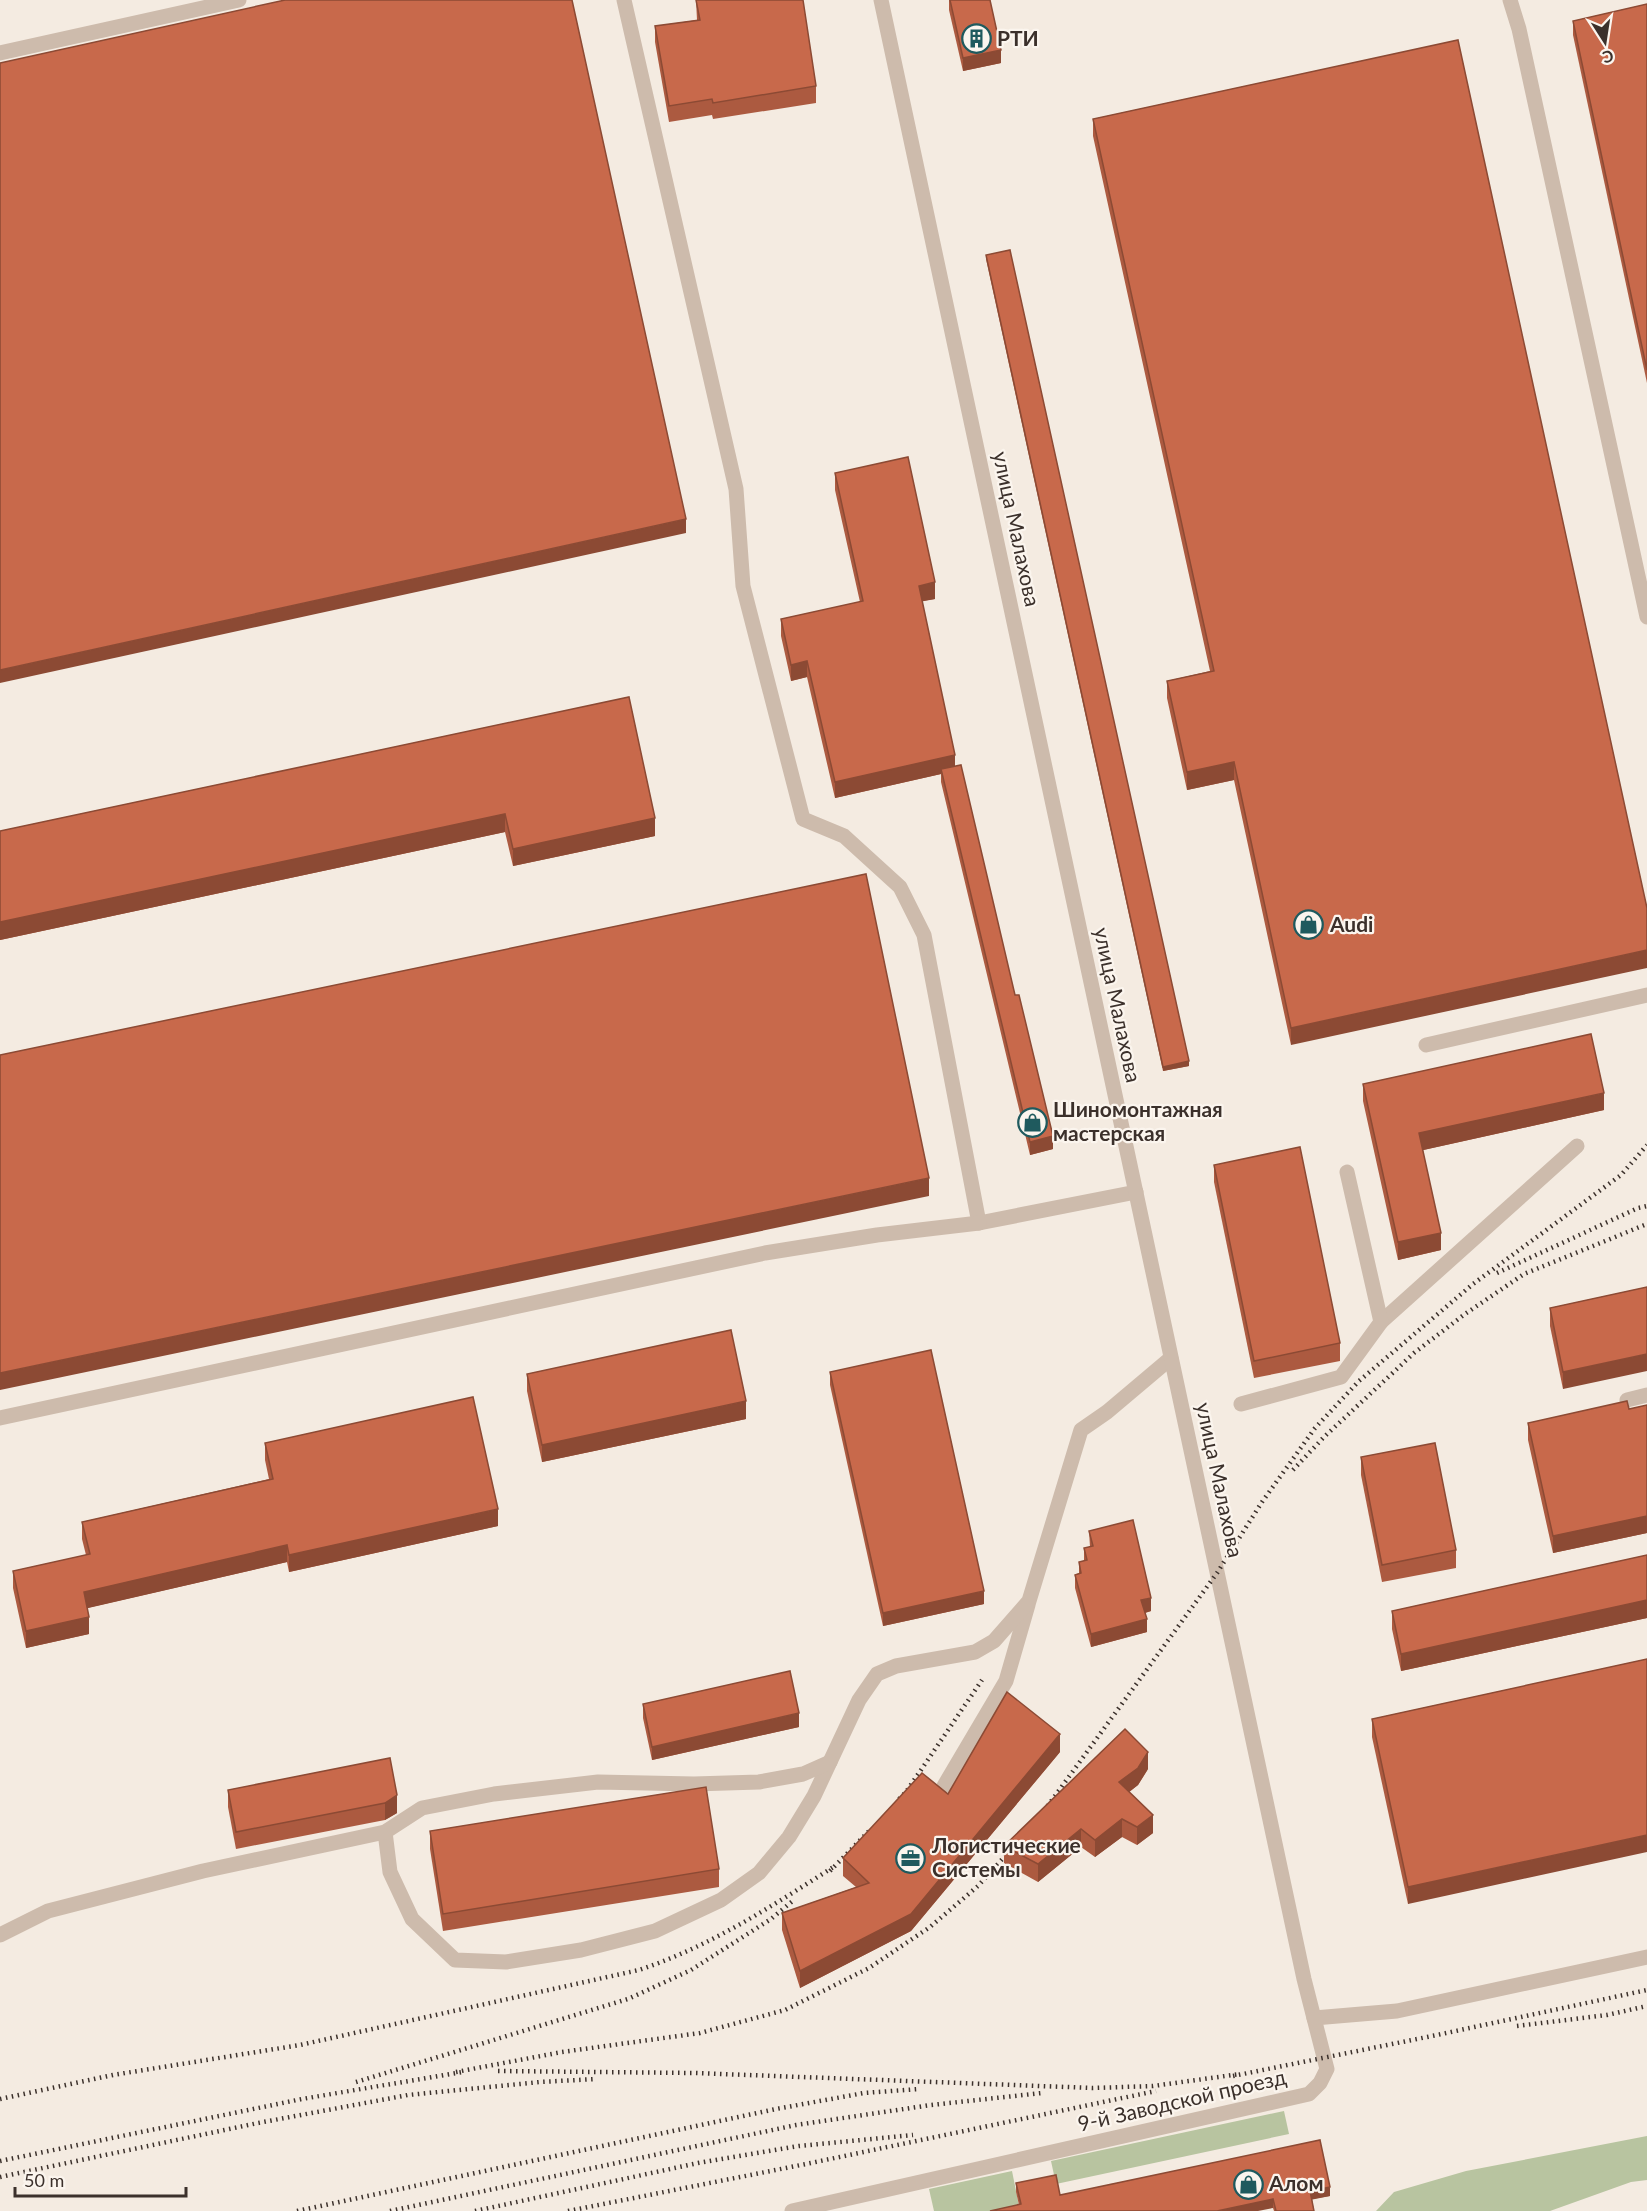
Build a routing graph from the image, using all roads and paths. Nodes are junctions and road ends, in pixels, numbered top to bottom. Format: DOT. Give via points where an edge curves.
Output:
graph roads {
  1 [pos="238,0"];
  2 [pos="624,0"];
  3 [pos="881,0"];
  4 [pos="1510,0"];
  5 [pos="0,53"];
  6 [pos="1647,617"];
  7 [pos="1647,995"];
  8 [pos="1426,1045"];
  9 [pos="1577,1146"];
  10 [pos="1347,1172"];
  11 [pos="1136,1192"];
  12 [pos="979,1223"];
  13 [pos="1381,1322"];
  14 [pos="1171,1358"];
  15 [pos="1647,1395"];
  16 [pos="1627,1400"];
  17 [pos="1241,1404"];
  18 [pos="0,1418"];
  19 [pos="1029,1600"];
  20 [pos="830,1762"];
  21 [pos="944,1786"];
  22 [pos="385,1832"];
  23 [pos="0,1935"];
  24 [pos="1647,1957"];
  25 [pos="1314,2018"];
  26 [pos="792,2211"];
  1 -- 5 [label="street"];
  2 -- 12 [label="street" via="736,489 743,586 803,819 844,836 900,887 924,935"];
  3 -- 11 [label="street, улица Малахова"];
  4 -- 6 [label="street"];
  7 -- 8 [label="street"];
  9 -- 13 [label="street"];
  10 -- 13 [label="street"];
  11 -- 12 [label="street"];
  11 -- 14 [label="street, улица Малахова"];
  12 -- 18 [label="street" via="765,1253"];
  13 -- 17 [label="street" via="1341,1377"];
  14 -- 19 [label="street" via="1081,1430"];
  14 -- 25 [label="street, улица Малахова"];
  15 -- 16 [label="street"];
  19 -- 20 [label="street" via="994,1641 975,1652 896,1666 878,1674 859,1700"];
  19 -- 21 [label="street" via="1006,1681"];
  20 -- 22 [label="street" via="803,1774 759,1782 598,1782 494,1794 422,1808"];
  20 -- 22 [label="street" via="789,1837 759,1873 721,1900 655,1931 581,1950 506,1962 454,1960 412,1919 390,1872"];
  22 -- 23 [label="street" via="203,1870 59,1908"];
  24 -- 25 [label="street" via="1397,2011"];
  25 -- 26 [label="street, 9-й Заводской проезд" via="1328,2069 1309,2094"];
}
